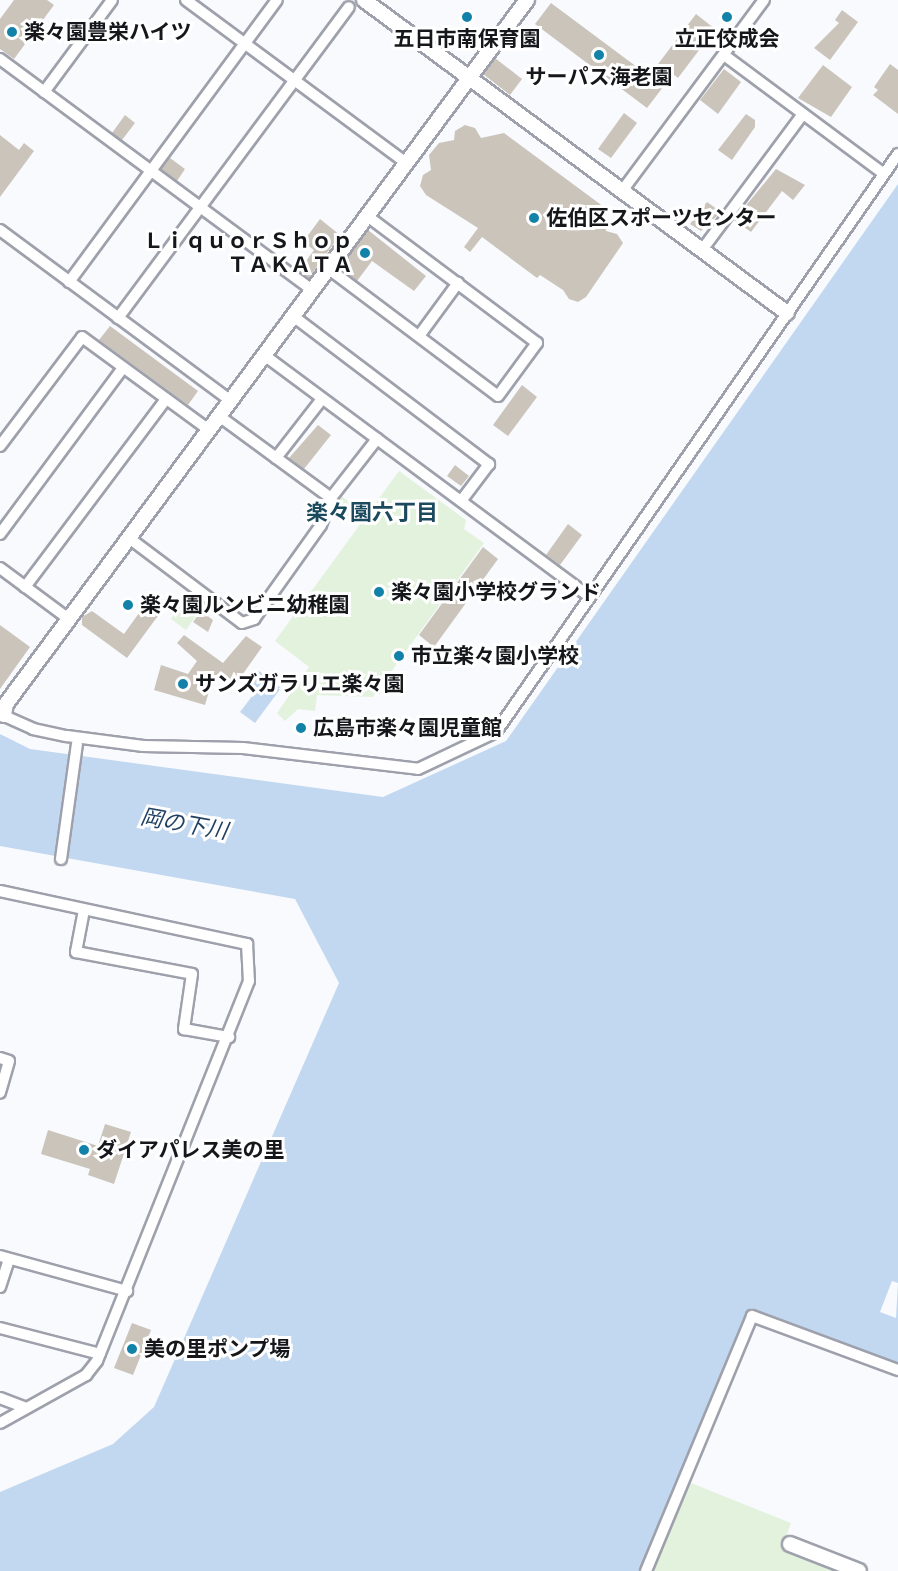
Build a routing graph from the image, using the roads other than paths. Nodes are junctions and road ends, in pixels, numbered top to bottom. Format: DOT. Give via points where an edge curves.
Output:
graph roads {
  1 [pos="112,0"];
  2 [pos="186,0"];
  3 [pos="277,0"];
  4 [pos="364,0"];
  5 [pos="527,0"];
  6 [pos="764,0"];
  7 [pos="349,7"];
  8 [pos="245,43"];
  9 [pos="724,55"];
  10 [pos="0,59"];
  11 [pos="470,78"];
  12 [pos="295,80"];
  13 [pos="44,92"];
  14 [pos="803,114"];
  15 [pos="898,154"];
  16 [pos="406,163"];
  17 [pos="151,171"];
  18 [pos="884,174"];
  19 [pos="622,191"];
  20 [pos="200,208"];
  21 [pos="367,216"];
  22 [pos="0,230"];
  23 [pos="702,249"];
  24 [pos="329,268"];
  25 [pos="69,282"];
  26 [pos="458,283"];
  27 [pos="312,290"];
  28 [pos="786,312"];
  29 [pos="293,316"];
  30 [pos="118,318"];
  31 [pos="419,336"];
  32 [pos="264,356"];
  33 [pos="123,368"];
  34 [pos="166,399"];
  35 [pos="322,399"];
  36 [pos="231,401"];
  37 [pos="219,416"];
  38 [pos="209,430"];
  39 [pos="377,439"];
  40 [pos="0,446"];
  41 [pos="276,458"];
  42 [pos="331,498"];
  43 [pos="461,501"];
  44 [pos="0,534"];
  45 [pos="129,538"];
  46 [pos="0,568"];
  47 [pos="25,587"];
  48 [pos="590,597"];
  49 [pos="69,619"];
  50 [pos="2,715"];
  51 [pos="77,744"];
  52 [pos="61,859"];
  53 [pos="0,891"];
  54 [pos="84,910"];
  55 [pos="229,1037"];
  56 [pos="0,1058"];
  57 [pos="0,1093"];
  58 [pos="4,1257"];
  59 [pos="0,1287"];
  60 [pos="127,1291"];
  61 [pos="0,1328"];
  62 [pos="100,1354"];
  63 [pos="898,1370"];
  64 [pos="0,1398"];
  65 [pos="26,1408"];
  66 [pos="0,1423"];
  67 [pos="790,1544"];
  68 [pos="646,1571"];
  69 [pos="859,1571"];
  1 -- 13 [label="street"];
  2 -- 8 [label="street"];
  3 -- 8 [label="street"];
  4 -- 11 [label="street"];
  5 -- 11 [label="street"];
  6 -- 9 [label="street"];
  7 -- 12 [label="street"];
  8 -- 12 [label="street"];
  8 -- 17 [label="street"];
  9 -- 14 [label="street"];
  9 -- 19 [label="street"];
  10 -- 13 [label="street"];
  11 -- 16 [label="street"];
  11 -- 19 [label="street"];
  12 -- 16 [label="street"];
  12 -- 20 [label="street"];
  13 -- 17 [label="street"];
  14 -- 18 [label="street"];
  14 -- 23 [label="street"];
  15 -- 18 [label="street"];
  16 -- 21 [label="street"];
  17 -- 20 [label="street"];
  17 -- 25 [label="street"];
  18 -- 28 [label="street"];
  19 -- 23 [label="street"];
  20 -- 27 [label="street"];
  20 -- 30 [label="street"];
  21 -- 24 [label="street"];
  21 -- 26 [label="street"];
  22 -- 25 [label="street"];
  23 -- 28 [label="street"];
  24 -- 27 [label="street"];
  24 -- 31 [label="street"];
  25 -- 30 [label="street"];
  26 -- 31 [label="street"];
  26 -- 31 [label="street" via="537,343 518,370 498,396"];
  27 -- 29 [label="street"];
  28 -- 48 [label="street"];
  29 -- 32 [label="street"];
  29 -- 43 [label="street" via="489,464"];
  30 -- 36 [label="street"];
  32 -- 35 [label="street"];
  32 -- 36 [label="street"];
  33 -- 34 [label="street"];
  33 -- 40 [label="street" via="82,337"];
  33 -- 44 [label="street"];
  34 -- 38 [label="street"];
  34 -- 47 [label="street"];
  35 -- 39 [label="street"];
  35 -- 41 [label="street"];
  36 -- 37 [label="street"];
  37 -- 38 [label="street"];
  37 -- 41 [label="street"];
  38 -- 45 [label="street"];
  39 -- 42 [label="street"];
  39 -- 43 [label="street"];
  41 -- 42 [label="street"];
  42 -- 45 [label="street" via="321,525 254,619 242,623"];
  43 -- 48 [label="street"];
  45 -- 49 [label="street"];
  46 -- 47 [label="street"];
  47 -- 49 [label="street"];
  48 -- 50 [label="street" via="496,732 418,769 243,748 143,746 33,729"];
  49 -- 50 [label="street" via="6,704"];
  51 -- 52 [label="street"];
  53 -- 54 [label="street"];
  54 -- 55 [label="street" via="76,952 192,974 184,1029"];
  54 -- 55 [label="street" via="247,944 249,981"];
  55 -- 60 [label="street"];
  56 -- 57 [label="street" via="9,1061"];
  58 -- 59 [label="street"];
  58 -- 60 [label="street"];
  60 -- 62 [label="street"];
  61 -- 62 [label="street"];
  62 -- 65 [label="street" via="86,1375"];
  63 -- 68 [label="street" via="752,1316"];
  64 -- 65 [label="street"];
  65 -- 66 [label="street"];
  67 -- 69 [label="street"];
}
